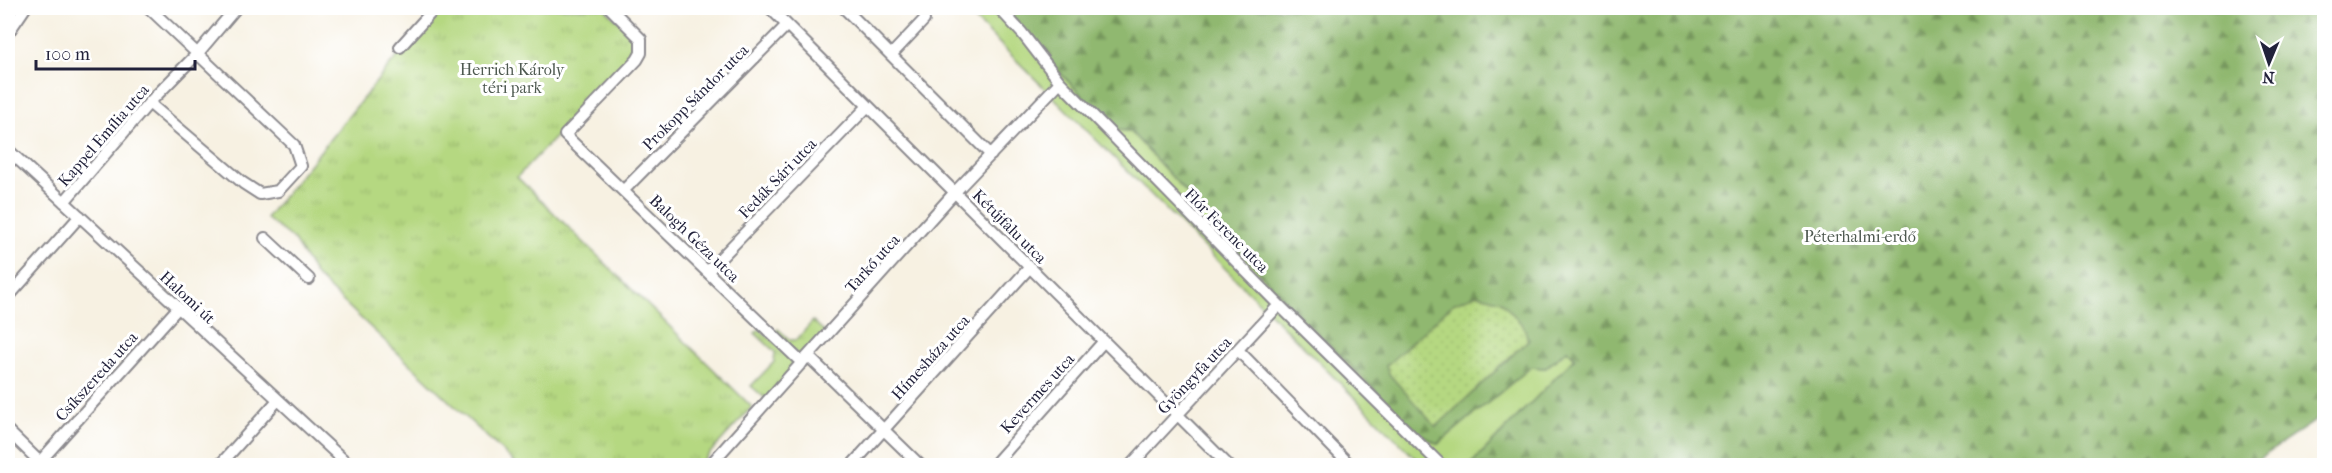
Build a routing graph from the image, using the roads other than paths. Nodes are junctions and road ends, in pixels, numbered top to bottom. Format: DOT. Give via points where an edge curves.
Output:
graph roads {
  1 [pos="25,8"];
  2 [pos="149,8"];
  3 [pos="236,8"];
  4 [pos="610,8"];
  5 [pos="770,8"];
  6 [pos="844,8"];
  7 [pos="999,8"];
  8 [pos="430,9"];
  9 [pos="924,20"];
  10 [pos="788,25"];
  11 [pos="8,33"];
  12 [pos="400,47"];
  13 [pos="198,52"];
  14 [pos="891,55"];
  15 [pos="1060,82"];
  16 [pos="149,103"];
  17 [pos="868,106"];
  18 [pos="8,150"];
  19 [pos="991,155"];
  20 [pos="624,190"];
  21 [pos="955,192"];
  22 [pos="64,202"];
  23 [pos="80,216"];
  24 [pos="265,238"];
  25 [pos="1030,267"];
  26 [pos="708,271"];
  27 [pos="309,279"];
  28 [pos="8,297"];
  29 [pos="1279,305"];
  30 [pos="178,308"];
  31 [pos="1104,341"];
  32 [pos="1238,350"];
  33 [pos="806,360"];
  34 [pos="279,400"];
  35 [pos="1178,415"];
  36 [pos="885,430"];
  37 [pos="8,431"];
  38 [pos="1434,463"];
  39 [pos="40,464"];
  40 [pos="219,465"];
  41 [pos="350,465"];
  42 [pos="709,465"];
  43 [pos="851,465"];
  44 [pos="921,465"];
  45 [pos="993,465"];
  46 [pos="1130,465"];
  47 [pos="1228,465"];
  48 [pos="1349,465"];
  1 -- 11 [label="street"];
  2 -- 13 [label="street"];
  3 -- 13 [label="street, Kappel Emília utca"];
  4 -- 20 [label="street, Balogh Géza utca" via="641,39 641,53 565,135"];
  5 -- 10 [label="street, Kétújfalu utca"];
  6 -- 14 [label="street"];
  7 -- 15 [label="street, Flór Ferenc utca"];
  8 -- 12 [label="street"];
  9 -- 14 [label="street"];
  10 -- 17 [label="street, Kétújfalu utca"];
  10 -- 20 [label="street, Prokopp Sándor utca"];
  13 -- 16 [label="street, Kappel Emília utca"];
  13 -- 16 [label="street" via="294,145 301,166 278,191 260,194 243,183"];
  14 -- 19 [label="street"];
  15 -- 19 [label="street, Tarkő utca"];
  15 -- 29 [label="street, Flór Ferenc utca"];
  16 -- 22 [label="street, Kappel Emília utca"];
  17 -- 21 [label="street, Kétújfalu utca"];
  17 -- 26 [label="street, Fedák Sári utca"];
  18 -- 22 [label="street, Halomi út"];
  19 -- 21 [label="street, Tarkő utca"];
  20 -- 26 [label="street, Balogh Géza utca"];
  21 -- 25 [label="street, Kétújfalu utca"];
  21 -- 33 [label="street, Tarkő utca"];
  22 -- 23 [label="street, Halomi út"];
  23 -- 28 [label="street"];
  23 -- 30 [label="street, Halomi út"];
  24 -- 27 [label="street"];
  25 -- 31 [label="street, Kétújfalu utca"];
  25 -- 36 [label="street, Hímesháza utca"];
  26 -- 33 [label="street, Balogh Géza utca"];
  29 -- 32 [label="street, Gyöngyfa utca"];
  29 -- 38 [label="street, Flór Ferenc utca"];
  30 -- 34 [label="street, Halomi út"];
  30 -- 39 [label="street, Csíkszereda utca"];
  31 -- 35 [label="street, Kétújfalu utca"];
  31 -- 45 [label="street, Kevermes utca"];
  32 -- 35 [label="street, Gyöngyfa utca"];
  32 -- 48 [label="street"];
  33 -- 36 [label="street, Balogh Géza utca"];
  33 -- 42 [label="street, Tarkő utca"];
  34 -- 40 [label="street"];
  34 -- 41 [label="street, Halomi út"];
  35 -- 46 [label="street, Gyöngyfa utca"];
  35 -- 47 [label="street, Kétújfalu utca"];
  36 -- 43 [label="street, Hímesháza utca"];
  36 -- 44 [label="street, Balogh Géza utca"];
  37 -- 39 [label="street"];
}
